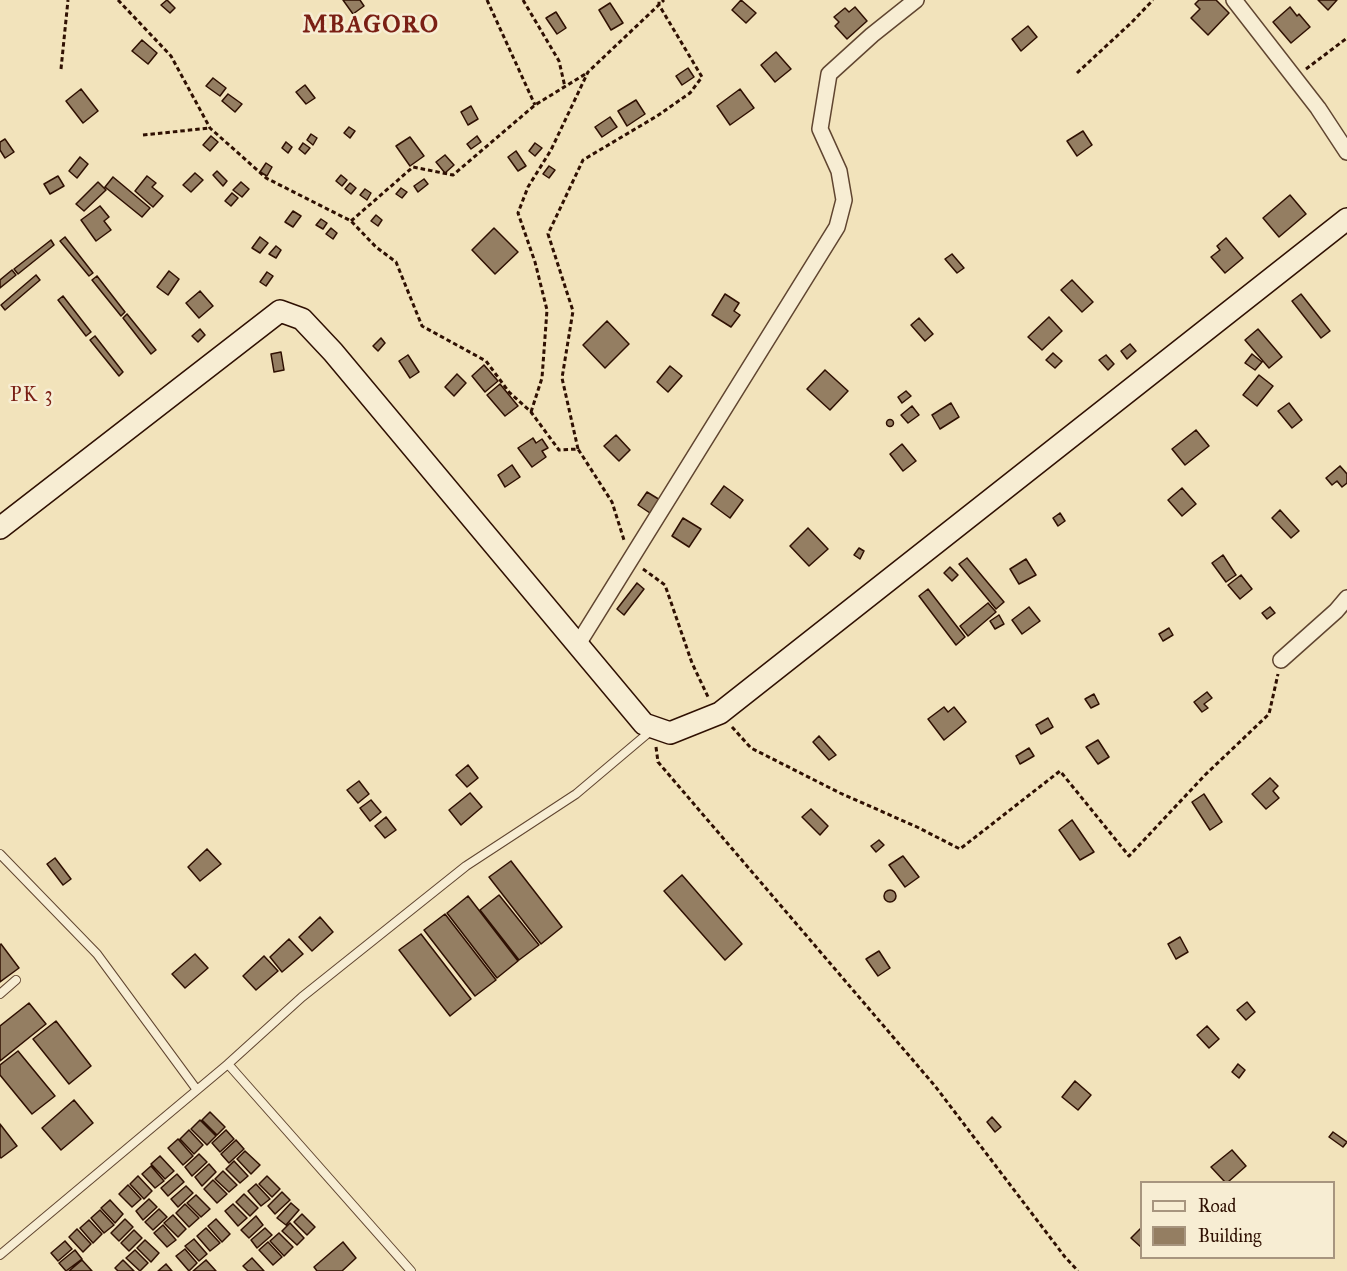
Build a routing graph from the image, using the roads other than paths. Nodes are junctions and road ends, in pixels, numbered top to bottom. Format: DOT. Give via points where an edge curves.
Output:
graph roads {
  1 [pos="916,0"];
  2 [pos="1234,0"];
  3 [pos="1347,152"];
  4 [pos="1347,219"];
  5 [pos="0,528"];
  6 [pos="1347,598"];
  7 [pos="578,644"];
  8 [pos="1281,660"];
  9 [pos="654,728"];
  10 [pos="0,854"];
  11 [pos="16,980"];
  12 [pos="0,994"];
  13 [pos="228,1064"];
  14 [pos="197,1090"];
  15 [pos="0,1255"];
  16 [pos="411,1271"];
  1 -- 7 [label="street" via="829,74 820,129 839,171 844,200 837,227"];
  2 -- 3 [label="street"];
  4 -- 9 [label="street" via="720,713 670,734"];
  5 -- 7 [label="street" via="280,311 302,319 333,352"];
  6 -- 8 [label="street"];
  7 -- 9 [label="street" via="644,724"];
  9 -- 13 [label="lane" via="576,794 466,866 302,997"];
  10 -- 14 [label="lane" via="97,954"];
  11 -- 12 [label="lane"];
  13 -- 14 [label="lane"];
  13 -- 16 [label="lane"];
  14 -- 15 [label="lane"];
}
